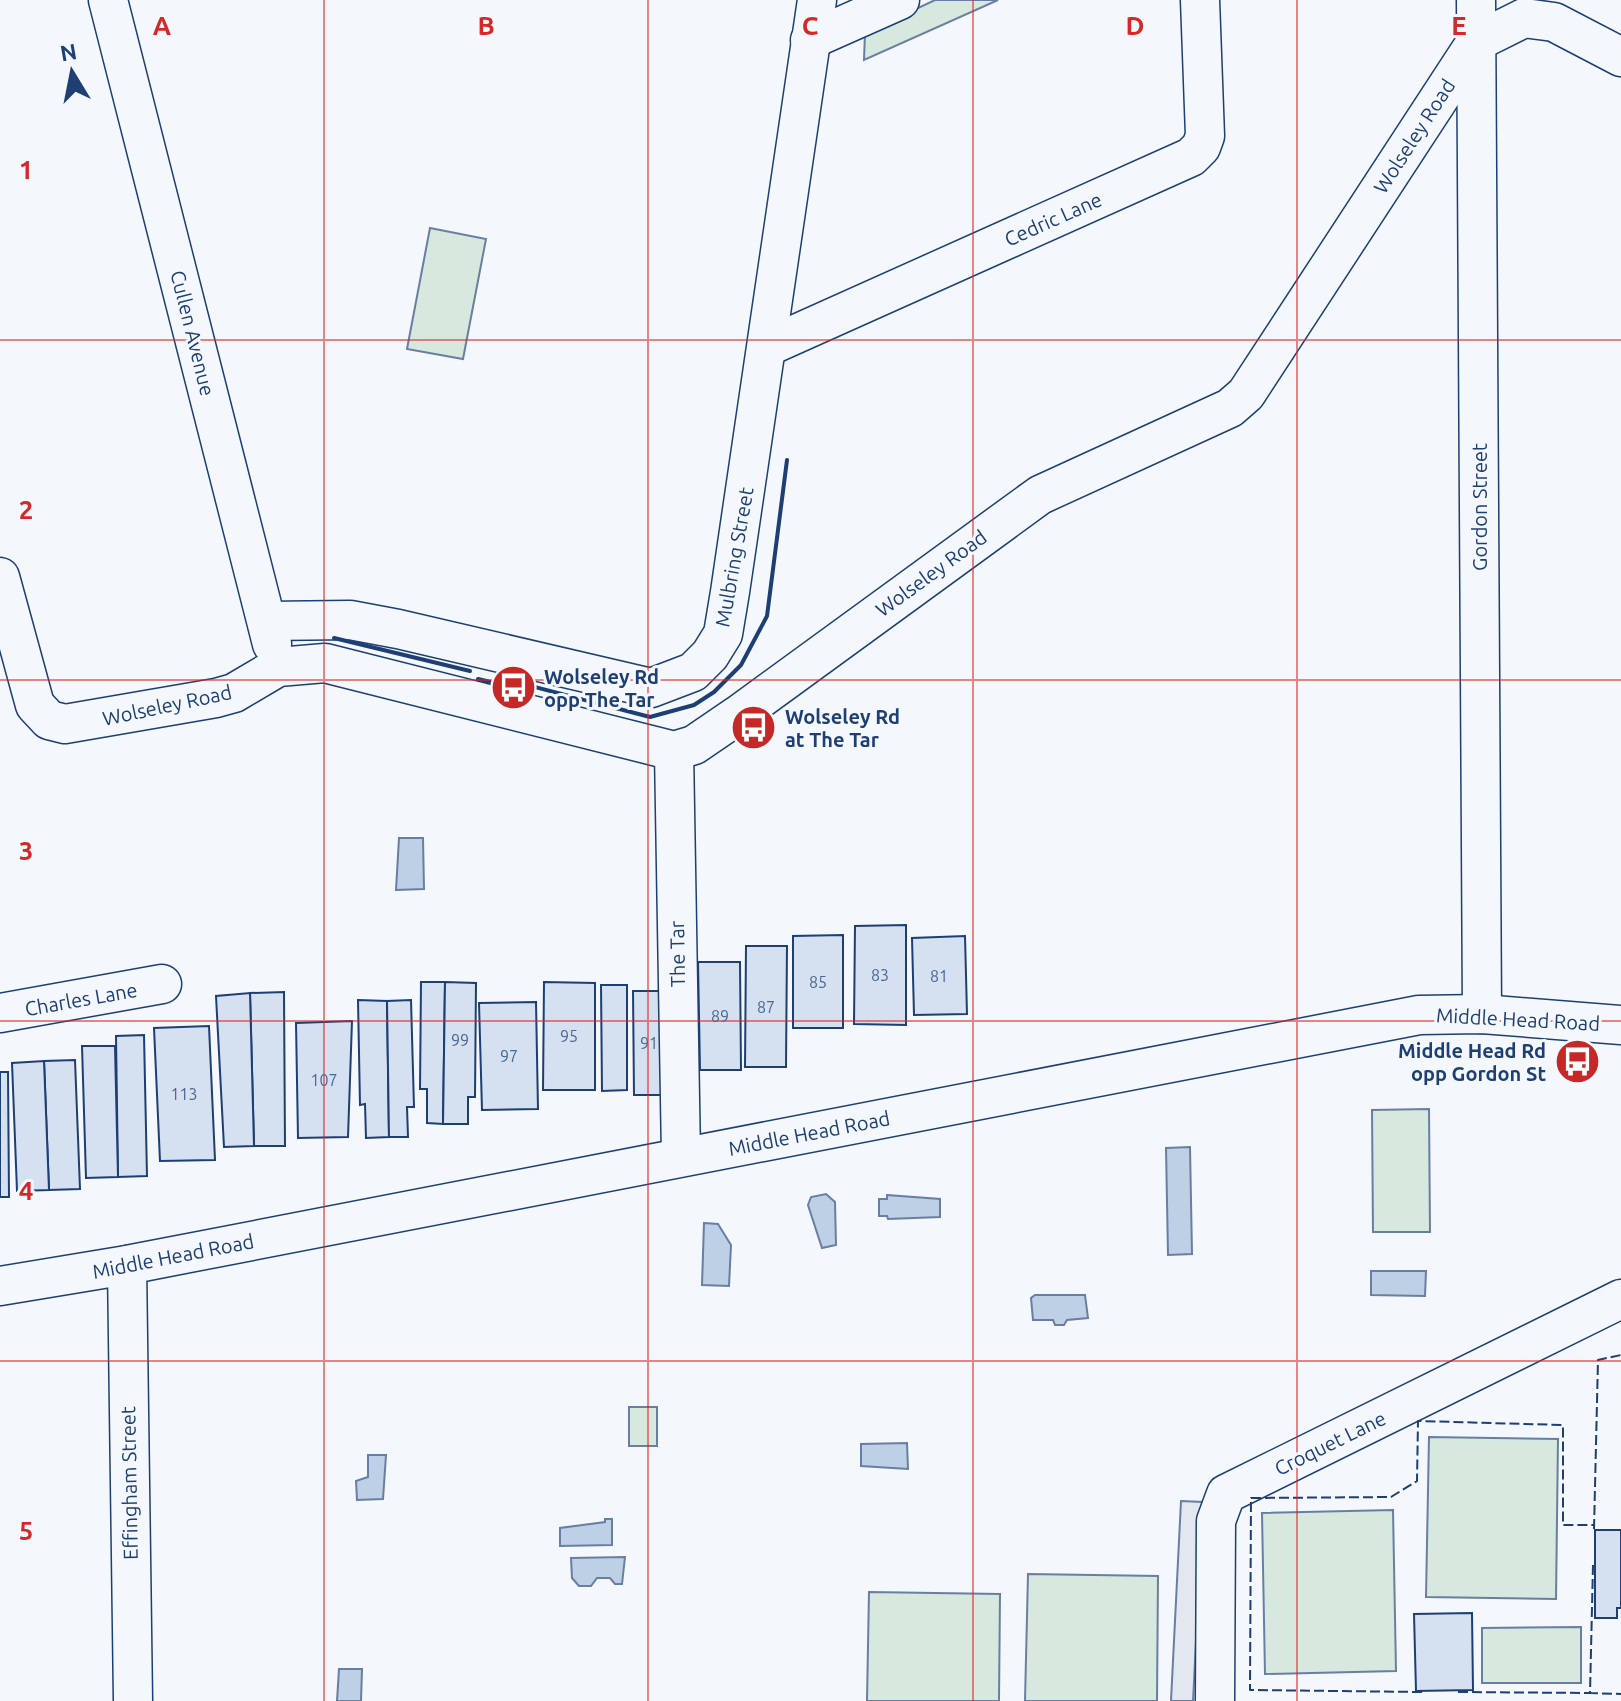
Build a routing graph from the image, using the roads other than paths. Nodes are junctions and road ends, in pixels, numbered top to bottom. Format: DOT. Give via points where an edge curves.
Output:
graph roads {
  1 [pos="108,0"];
  2 [pos="817,0"];
  3 [pos="900,0"];
  4 [pos="1200,0"];
  5 [pos="1476,0"];
  6 [pos="810,40"];
  7 [pos="1476,42"];
  8 [pos="1621,57"];
  9 [pos="767,347"];
  10 [pos="0,577"];
  11 [pos="267,621"];
  12 [pos="278,667"];
  13 [pos="674,751"];
  14 [pos="162,984"];
  15 [pos="0,1013"];
  16 [pos="1482,1014"];
  17 [pos="1621,1025"];
  18 [pos="681,1157"];
  19 [pos="127,1265"];
  20 [pos="0,1286"];
  21 [pos="1621,1299"];
  22 [pos="133,1701"];
  23 [pos="1215,1701"];
  1 -- 11 [label="street, Cullen Avenue"];
  2 -- 6 [label="street, Mulbring Street"];
  3 -- 6 [label="street"];
  4 -- 9 [label="street, Cedric Lane" via="1205,136 1191,157"];
  5 -- 7 [label="street, Gordon Street"];
  6 -- 9 [label="street, Mulbring Street"];
  7 -- 8 [label="street" via="1524,18 1554,22"];
  7 -- 13 [label="street, Wolseley Road" via="1246,394 1230,408 1040,495 738,715 694,745"];
  7 -- 16 [label="street, Gordon Street"];
  9 -- 11 [label="street, Mulbring Street" via="723,634 693,672 651,688 350,620"];
  10 -- 12 [label="street, Wolseley Road" via="35,705 49,720 65,724 225,696"];
  11 -- 12 [label="street, Cullen Avenue"];
  12 -- 13 [label="street, Wolseley Road" via="342,666"];
  13 -- 18 [label="street, The Tar"];
  14 -- 15 [label="street, Charles Lane"];
  16 -- 17 [label="street, Middle Head Road"];
  16 -- 18 [label="street, Middle Head Road" via="1419,1015"];
  18 -- 19 [label="street, Middle Head Road"];
  19 -- 20 [label="street, Middle Head Road"];
  19 -- 22 [label="street, Effingham Street"];
  21 -- 23 [label="street, Croquet Lane" via="1226,1494 1216,1521"];
}
